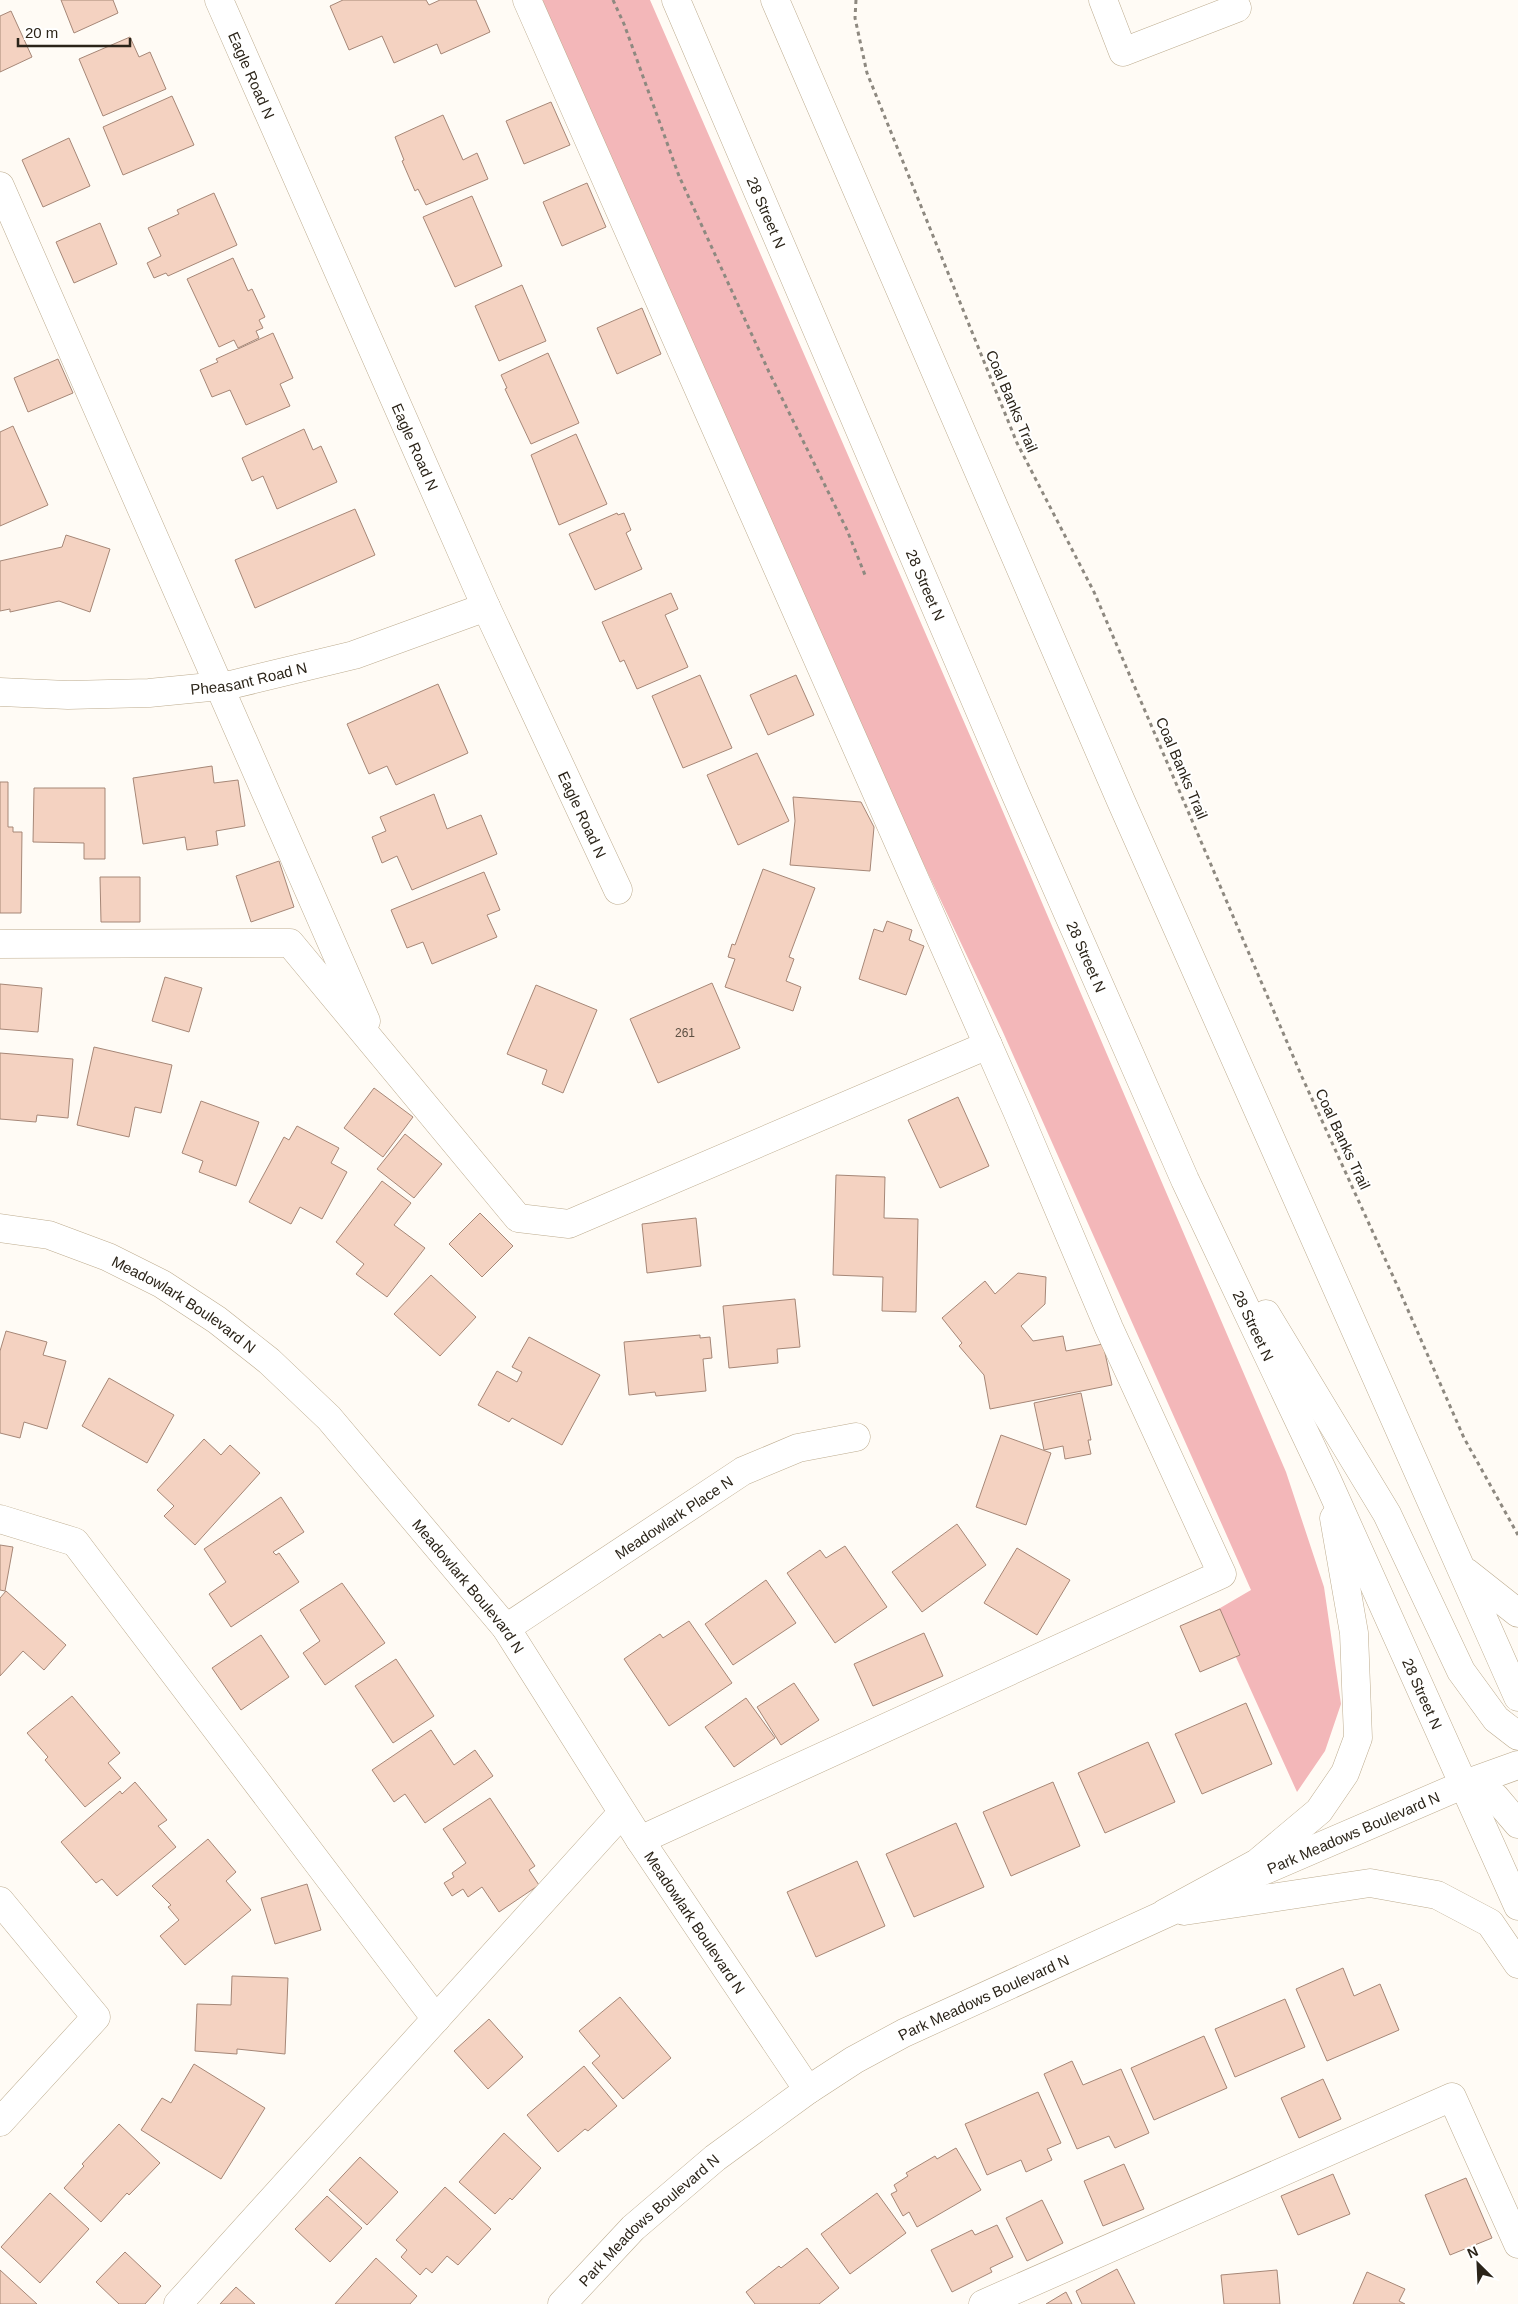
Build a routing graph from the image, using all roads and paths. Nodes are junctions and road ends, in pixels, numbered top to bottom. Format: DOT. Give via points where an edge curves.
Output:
graph roads {
  1 [pos="219,0"];
  2 [pos="527,0"];
  3 [pos="613,0"];
  4 [pos="676,0"];
  5 [pos="775,0"];
  6 [pos="856,0"];
  7 [pos="1103,0"];
  8 [pos="1233,0"];
  9 [pos="0,186"];
  10 [pos="865,575"];
  11 [pos="486,607"];
  12 [pos="220,686"];
  13 [pos="0,692"];
  14 [pos="618,890"];
  15 [pos="320,916"];
  16 [pos="290,943"];
  17 [pos="0,944"];
  18 [pos="988,1045"];
  19 [pos="379,1051"];
  20 [pos="1185,1180"];
  21 [pos="0,1228"];
  22 [pos="856,1437"];
  23 [pos="1328,1482"];
  24 [pos="0,1519"];
  25 [pos="1518,1535"];
  26 [pos="1463,1570"];
  27 [pos="1518,1613"];
  28 [pos="506,1628"];
  29 [pos="1518,1696"];
  30 [pos="1518,1736"];
  31 [pos="1518,1765"];
  32 [pos="1465,1784"];
  33 [pos="622,1813"];
  34 [pos="1518,1824"];
  35 [pos="640,1840"];
  36 [pos="0,1901"];
  37 [pos="1518,1906"];
  38 [pos="1165,1913"];
  39 [pos="1518,1964"];
  40 [pos="436,2018"];
  41 [pos="808,2090"];
  42 [pos="0,2122"];
  43 [pos="1518,2244"];
  44 [pos="178,2304"];
  45 [pos="562,2304"];
  46 [pos="983,2304"];
  1 -- 11 [label="main road, Eagle Road N"];
  2 -- 18 [label="main road"];
  3 -- 10 [label="path" via="682,185 760,354 847,530"];
  4 -- 20 [label="main road, 28 Street N" via="1011,784"];
  5 -- 26 [label="main road" via="1121,801"];
  6 -- 25 [label="path, Coal Banks Trail" via="855,18 867,73 1017,443 1094,592 1302,1076 1464,1438"];
  7 -- 8 [label="main road" via="1123,52 1237,8"];
  9 -- 12 [label="main road"];
  11 -- 12 [label="main road, Pheasant Road N" via="354,655"];
  11 -- 14 [label="main road, Eagle Road N"];
  12 -- 13 [label="main road, Pheasant Road N" via="68,696"];
  12 -- 15 [label="main road"];
  15 -- 16 [label="main road"];
  15 -- 19 [label="main road"];
  16 -- 17 [label="main road"];
  16 -- 19 [label="main road"];
  18 -- 19 [label="main road" via="569,1224 518,1218"];
  18 -- 35 [label="main road" via="1109,1328 1222,1574"];
  20 -- 23 [label="main road, 28 Street N"];
  20 -- 30 [label="main road" via="1387,1514 1461,1671 1496,1720"];
  21 -- 28 [label="main road, Meadowlark Boulevard N" via="49,1235 108,1257 162,1284 269,1361 341,1431"];
  22 -- 28 [label="main road, Meadowlark Place N" via="798,1448 743,1471"];
  23 -- 32 [label="main road, 28 Street N"];
  23 -- 38 [label="main road" via="1354,1633 1358,1738 1345,1774 1319,1811 1257,1863"];
  24 -- 40 [label="main road" via="75,1542"];
  26 -- 27 [label="main road"];
  26 -- 29 [label="main road"];
  28 -- 33 [label="main road, Meadowlark Boulevard N"];
  31 -- 32 [label="main road, Park Meadows Boulevard N"];
  32 -- 34 [label="main road" via="1495,1798"];
  32 -- 37 [label="main road, 28 Street N"];
  32 -- 38 [label="main road, Park Meadows Boulevard N"];
  33 -- 35 [label="main road, Meadowlark Boulevard N"];
  33 -- 40 [label="main road"];
  35 -- 41 [label="main road, Meadowlark Boulevard N"];
  36 -- 42 [label="main road" via="96,2017"];
  38 -- 39 [label="main road" via="1370,1883 1437,1895 1490,1923"];
  38 -- 41 [label="main road, Park Meadows Boulevard N" via="904,2033"];
  40 -- 44 [label="main road"];
  41 -- 45 [label="main road, Park Meadows Boulevard N" via="715,2158 633,2228"];
  43 -- 46 [label="main road" via="1452,2098"];
}
